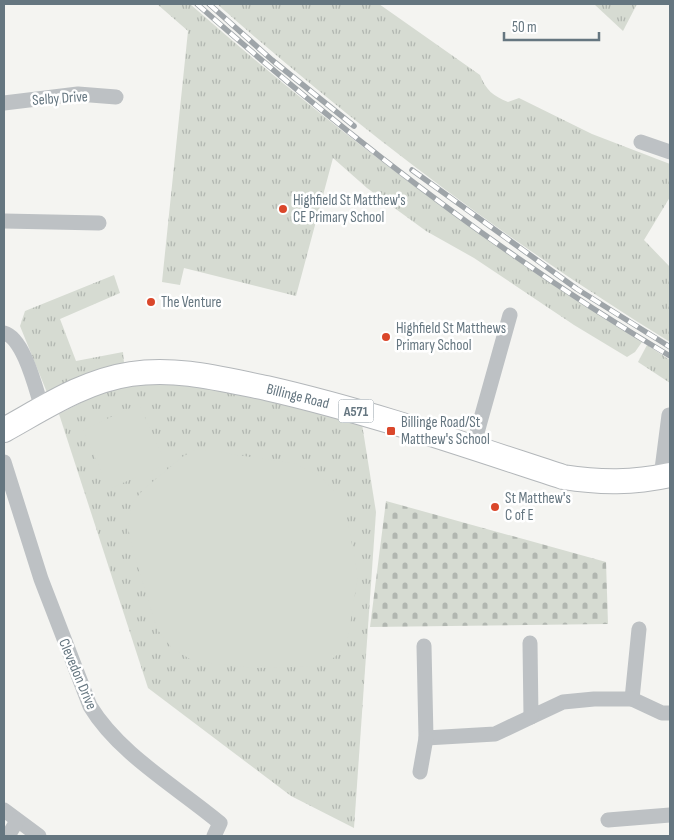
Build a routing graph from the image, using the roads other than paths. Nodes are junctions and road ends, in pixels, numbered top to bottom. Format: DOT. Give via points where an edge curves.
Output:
graph roads {
  1 [pos="116,97"];
  2 [pos="4,103"];
  3 [pos="641,142"];
  4 [pos="670,152"];
  5 [pos="4,221"];
  6 [pos="99,223"];
  7 [pos="510,315"];
  8 [pos="4,333"];
  9 [pos="42,408"];
  10 [pos="669,414"];
  11 [pos="4,430"];
  12 [pos="473,447"];
  13 [pos="4,462"];
  14 [pos="666,476"];
  15 [pos="639,629"];
  16 [pos="530,643"];
  17 [pos="424,646"];
  18 [pos="632,699"];
  19 [pos="670,713"];
  20 [pos="531,716"];
  21 [pos="426,738"];
  22 [pos="420,772"];
  23 [pos="4,810"];
  24 [pos="670,815"];
  25 [pos="608,820"];
  26 [pos="17,821"];
  27 [pos="8,836"];
  28 [pos="39,836"];
  29 [pos="214,836"];
  1 -- 2 [label="street, Selby Drive" via="78,94"];
  3 -- 4 [label="street"];
  5 -- 6 [label="street"];
  7 -- 12 [label="street"];
  8 -- 9 [label="street" via="14,338 21,349"];
  9 -- 11 [label="main road, A571"];
  9 -- 12 [label="main road, Billinge Road / A571" via="109,378 162,371 189,373 345,408"];
  10 -- 14 [label="street"];
  12 -- 14 [label="main road, Billinge Road / A571" via="593,482 637,482"];
  13 -- 29 [label="street, Clevedon Drive" via="41,579 90,706 101,724 130,752 220,823"];
  15 -- 18 [label="street"];
  16 -- 20 [label="street"];
  17 -- 21 [label="street"];
  18 -- 19 [label="street" via="662,713"];
  18 -- 20 [label="street" via="563,702"];
  20 -- 21 [label="street" via="495,734"];
  21 -- 22 [label="street"];
  23 -- 26 [label="street"];
  24 -- 25 [label="street"];
  26 -- 27 [label="street"];
  26 -- 28 [label="street"];
}
